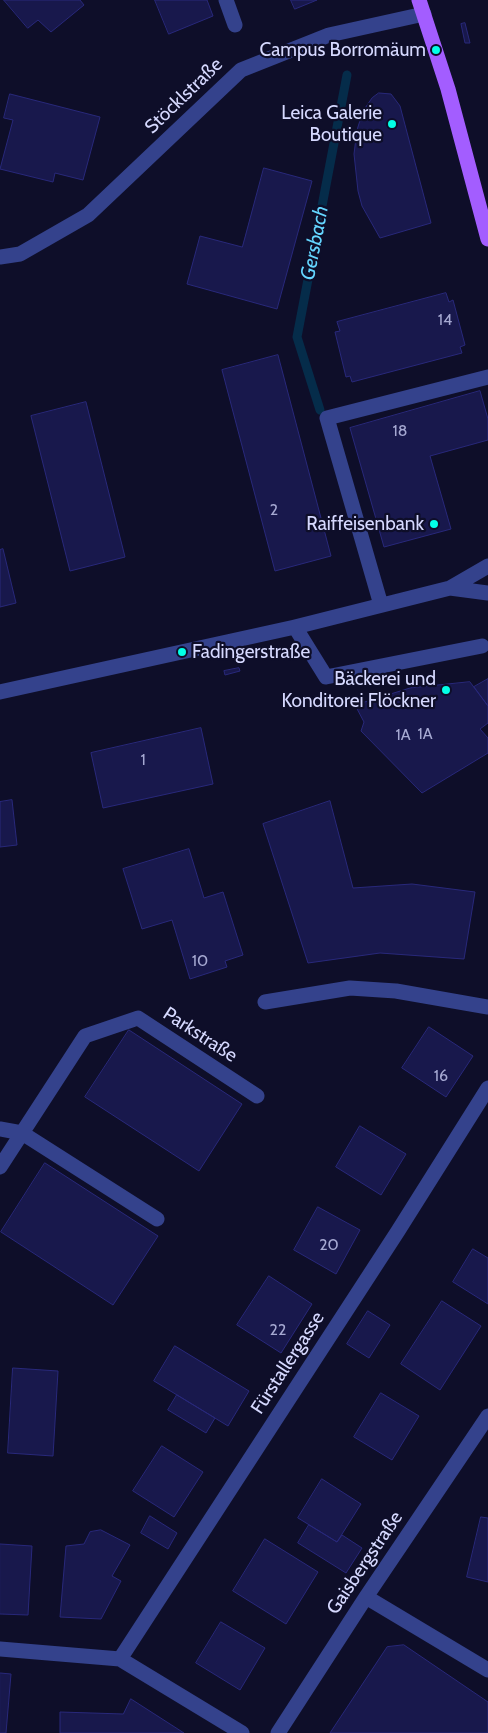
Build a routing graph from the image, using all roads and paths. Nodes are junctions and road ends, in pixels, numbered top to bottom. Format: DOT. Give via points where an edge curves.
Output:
graph roads {
  1 [pos="226,0"];
  2 [pos="422,7"];
  3 [pos="236,25"];
  4 [pos="488,239"];
  5 [pos="0,257"];
  6 [pos="488,377"];
  7 [pos="488,566"];
  8 [pos="450,588"];
  9 [pos="488,593"];
  10 [pos="381,605"];
  11 [pos="295,627"];
  12 [pos="482,646"];
  13 [pos="0,692"];
  14 [pos="265,1002"];
  15 [pos="488,1007"];
  16 [pos="488,1088"];
  17 [pos="257,1096"];
  18 [pos="0,1129"];
  19 [pos="22,1132"];
  20 [pos="0,1167"];
  21 [pos="157,1219"];
  22 [pos="488,1416"];
  23 [pos="366,1597"];
  24 [pos="0,1649"];
  25 [pos="120,1659"];
  26 [pos="488,1670"];
  27 [pos="242,1733"];
  28 [pos="278,1733"];
  1 -- 3 [label="street"];
  2 -- 4 [label="main road" via="448,88"];
  2 -- 5 [label="street, Stöcklstraße" via="328,35 241,70 88,216 20,254"];
  6 -- 10 [label="street" via="327,418"];
  7 -- 8 [label="street"];
  8 -- 9 [label="street"];
  8 -- 10 [label="street"];
  10 -- 11 [label="street"];
  11 -- 12 [label="street" via="326,677"];
  11 -- 13 [label="street"];
  14 -- 15 [label="street" via="350,988 396,991"];
  16 -- 25 [label="street, Fürstallergasse"];
  17 -- 19 [label="street, Parkstraße" via="138,1018 85,1036"];
  18 -- 19 [label="street"];
  19 -- 20 [label="street, Parkstraße"];
  19 -- 21 [label="street"];
  22 -- 23 [label="street, Gaisbergstraße"];
  23 -- 26 [label="street"];
  23 -- 28 [label="street, Gaisbergstraße"];
  24 -- 25 [label="street"];
  25 -- 27 [label="street"];
}
